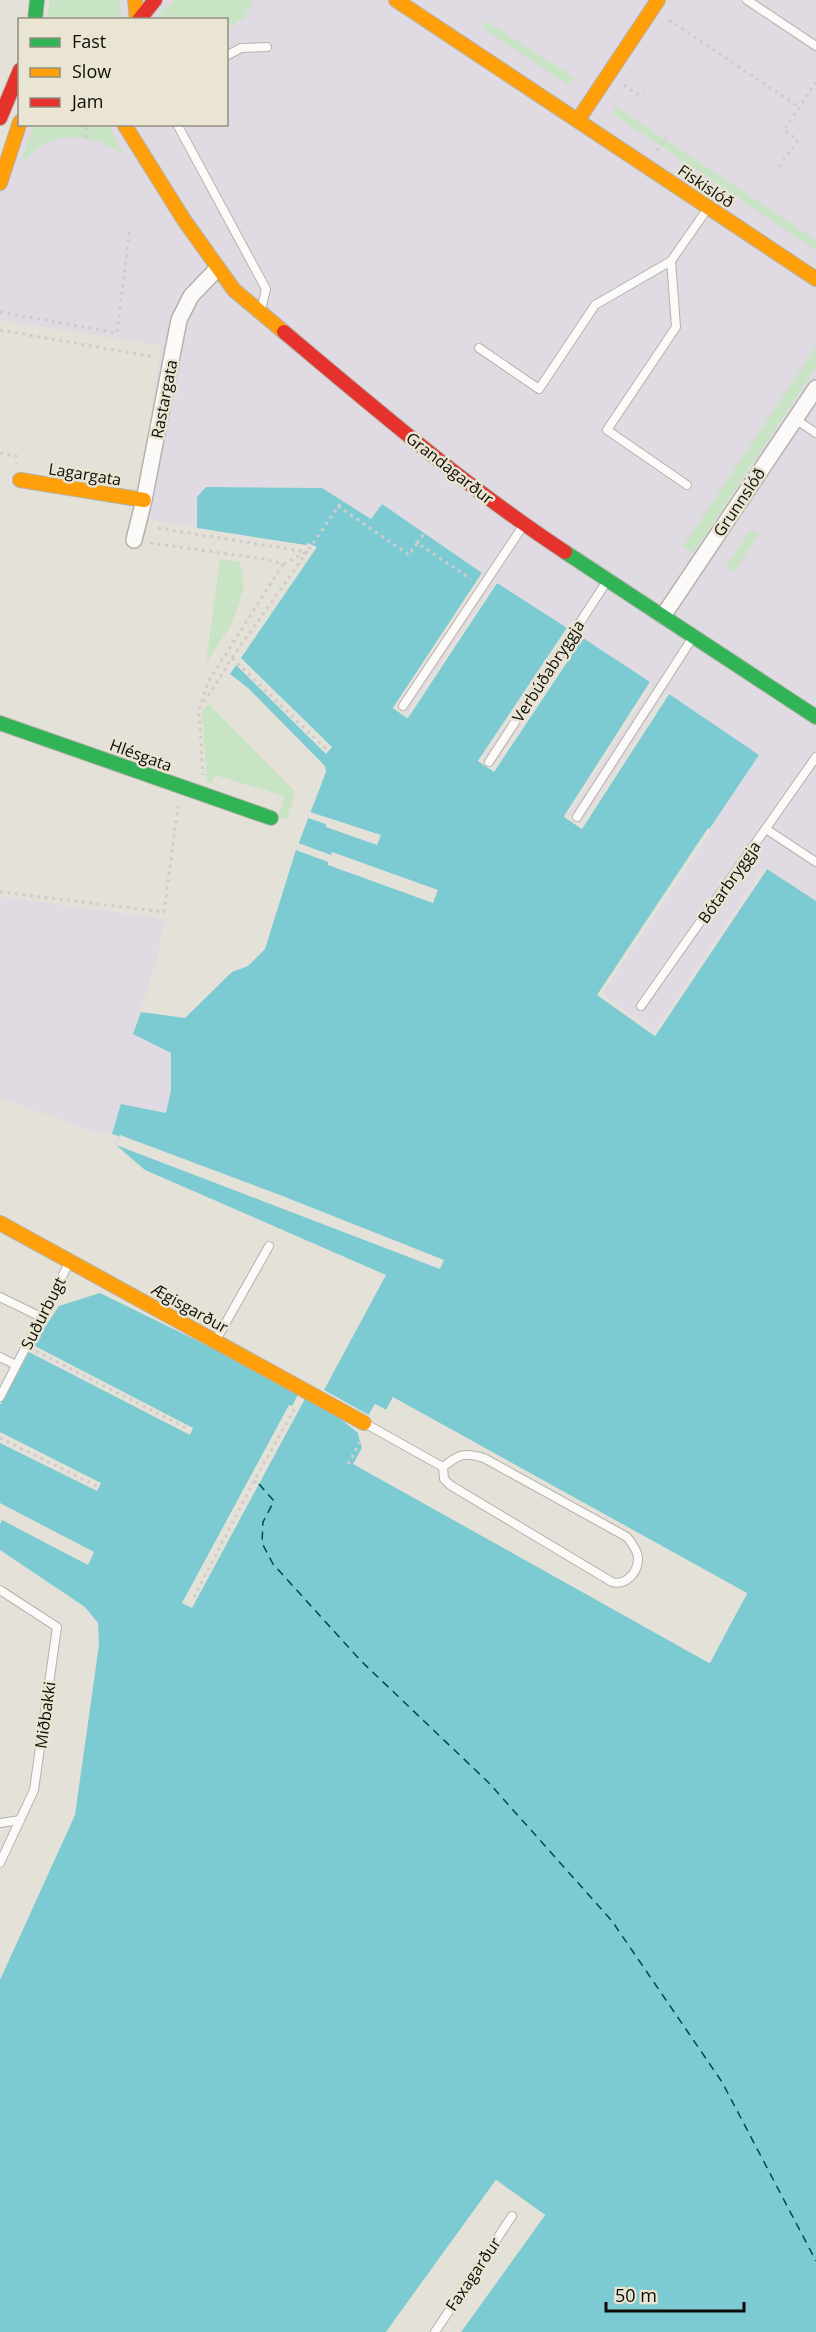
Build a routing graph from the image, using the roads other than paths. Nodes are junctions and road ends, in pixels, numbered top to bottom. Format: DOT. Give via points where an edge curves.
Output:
graph roads {
  1 [pos="25,0"];
  2 [pos="135,0"];
  3 [pos="155,0"];
  4 [pos="396,0"];
  5 [pos="658,0"];
  6 [pos="747,0"];
  7 [pos="35,11"];
  8 [pos="138,18"];
  9 [pos="140,18"];
  10 [pos="816,46"];
  11 [pos="267,47"];
  12 [pos="228,55"];
  13 [pos="18,75"];
  14 [pos="0,118"];
  15 [pos="578,120"];
  16 [pos="19,126"];
  17 [pos="125,126"];
  18 [pos="136,126"];
  19 [pos="178,126"];
  20 [pos="144,155"];
  21 [pos="0,183"];
  22 [pos="709,207"];
  23 [pos="671,261"];
  24 [pos="217,269"];
  25 [pos="816,279"];
  26 [pos="260,312"];
  27 [pos="479,348"];
  28 [pos="816,388"];
  29 [pos="795,419"];
  30 [pos="816,433"];
  31 [pos="20,480"];
  32 [pos="687,485"];
  33 [pos="144,500"];
  34 [pos="524,525"];
  35 [pos="134,540"];
  36 [pos="608,580"];
  37 [pos="663,616"];
  38 [pos="694,636"];
  39 [pos="403,706"];
  40 [pos="816,717"];
  41 [pos="0,723"];
  42 [pos="816,757"];
  43 [pos="489,762"];
  44 [pos="577,817"];
  45 [pos="271,819"];
  46 [pos="766,829"];
  47 [pos="816,862"];
  48 [pos="641,1006"];
  49 [pos="0,1223"];
  50 [pos="269,1246"];
  51 [pos="70,1261"];
  52 [pos="0,1297"];
  53 [pos="41,1317"];
  54 [pos="215,1341"];
  55 [pos="0,1357"];
  56 [pos="16,1365"];
  57 [pos="0,1397"];
  58 [pos="364,1423"];
  59 [pos="443,1467"];
  60 [pos="0,1590"];
  61 [pos="20,1820"];
  62 [pos="0,1823"];
  63 [pos="0,1863"];
  64 [pos="512,2217"];
  65 [pos="435,2332"];
  1 -- 7 [label="street"];
  2 -- 8 [label="street"];
  3 -- 9 [label="street"];
  4 -- 15 [label="street, Fiskislóð"];
  5 -- 15 [label="street"];
  6 -- 10 [label="lane"];
  11 -- 12 [label="lane" via="241,48"];
  13 -- 14 [label="street"];
  15 -- 22 [label="street, Fiskislóð"];
  16 -- 21 [label="street"];
  17 -- 20 [label="street, Grandagarður"];
  18 -- 20 [label="street, Grandagarður"];
  19 -- 26 [label="lane" via="266,289"];
  20 -- 24 [label="street, Grandagarður"];
  22 -- 23 [label="lane"];
  22 -- 25 [label="street, Fiskislóð"];
  23 -- 27 [label="lane" via="596,305 539,389"];
  23 -- 32 [label="lane" via="676,327 607,430"];
  24 -- 26 [label="street, Grandagarður"];
  24 -- 33 [label="street, Rastargata" via="185,306 179,320"];
  26 -- 34 [label="street, Grandagarður" via="436,460"];
  28 -- 29 [label="street, Grunnslóð"];
  29 -- 30 [label="lane"];
  29 -- 37 [label="street, Grunnslóð"];
  31 -- 33 [label="street, Lagargata"];
  33 -- 35 [label="street, Rastargata"];
  34 -- 36 [label="street, Grandagarður"];
  34 -- 39 [label="lane"];
  36 -- 37 [label="street, Grandagarður"];
  36 -- 43 [label="lane, Verbúðabryggja"];
  37 -- 38 [label="street, Grandagarður"];
  38 -- 40 [label="street, Grandagarður"];
  38 -- 44 [label="lane"];
  41 -- 45 [label="street, Hlésgata"];
  42 -- 46 [label="lane, Bótarbryggja"];
  46 -- 47 [label="lane"];
  46 -- 48 [label="lane, Bótarbryggja"];
  49 -- 51 [label="street, Ægisgarður"];
  50 -- 54 [label="lane"];
  51 -- 53 [label="lane, Suðurbugt"];
  51 -- 54 [label="street, Ægisgarður"];
  52 -- 53 [label="lane"];
  53 -- 56 [label="lane, Suðurbugt"];
  54 -- 58 [label="street, Ægisgarður"];
  55 -- 56 [label="lane"];
  56 -- 57 [label="lane, Suðurbugt"];
  58 -- 59 [label="lane"];
  59 -- 59 [label="lane" via="444,1479 450,1485 612,1582 618,1584 631,1577 638,1560 627,1537 484,1458 465,1454"];
  60 -- 61 [label="lane, Miðbakki" via="57,1628 34,1790"];
  61 -- 62 [label="lane"];
  61 -- 63 [label="lane, Miðbakki"];
  64 -- 65 [label="lane, Faxagarður"];
}
